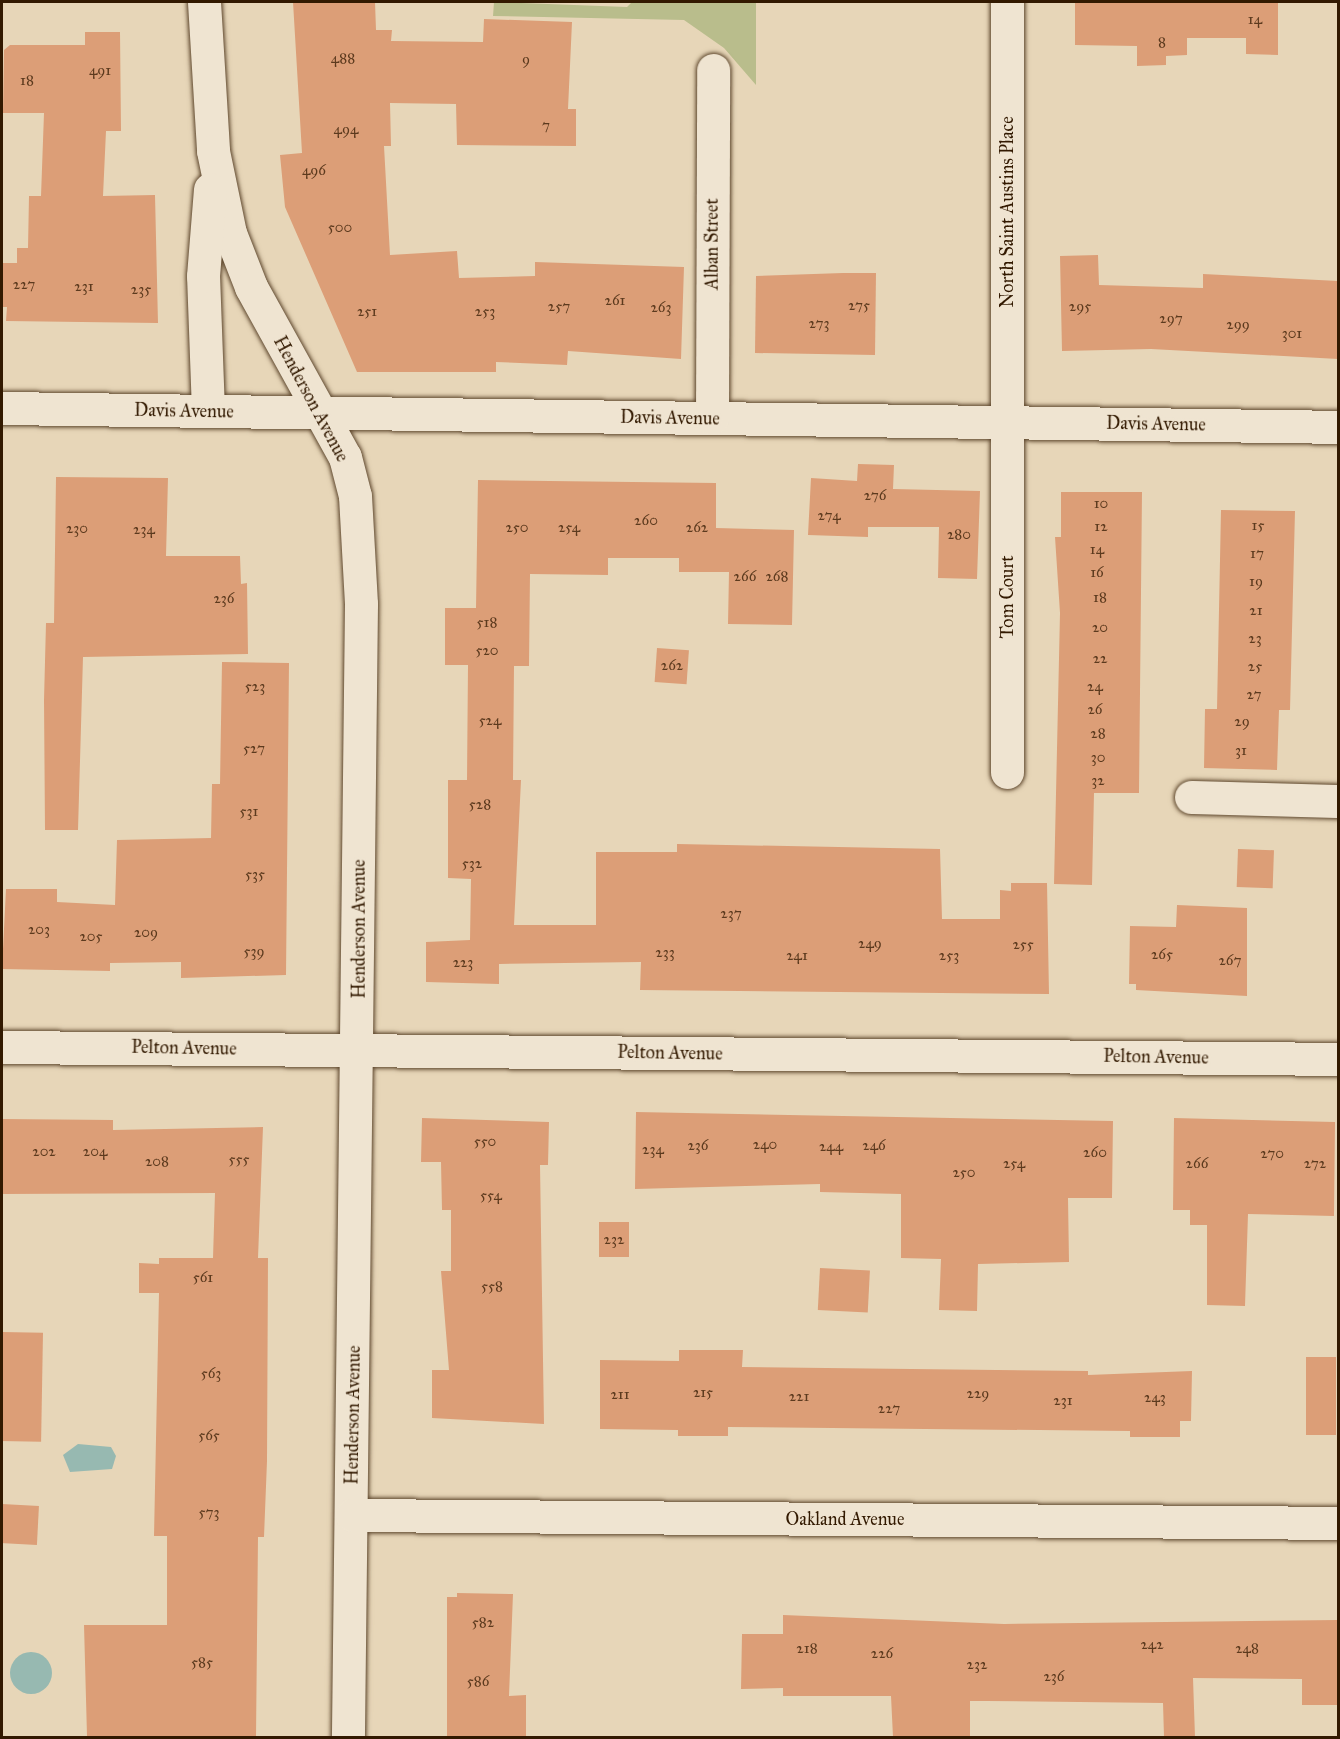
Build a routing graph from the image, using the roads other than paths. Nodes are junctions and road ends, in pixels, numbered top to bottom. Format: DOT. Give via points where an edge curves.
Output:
graph roads {
  1 [pos="204,2"];
  2 [pos="1007,2"];
  3 [pos="713,70"];
  4 [pos="213,151"];
  5 [pos="2,408"];
  6 [pos="208,411"];
  7 [pos="322,413"];
  8 [pos="712,418"];
  9 [pos="1008,422"];
  10 [pos="1338,427"];
  11 [pos="1006,772"];
  12 [pos="1191,797"];
  13 [pos="1338,801"];
  14 [pos="2,1047"];
  15 [pos="358,1050"];
  16 [pos="1338,1059"];
  17 [pos="352,1515"];
  18 [pos="1338,1523"];
  19 [pos="348,1737"];
  1 -- 4 [label="street, Henderson Avenue"];
  2 -- 9 [label="street, North Saint Austins Place"];
  3 -- 8 [label="street, Alban Street"];
  4 -- 6 [label="street, Henderson Avenue" via="203,276"];
  4 -- 7 [label="street, Henderson Avenue" via="230,233 251,287"];
  5 -- 6 [label="street, Davis Avenue"];
  6 -- 7 [label="street, Davis Avenue"];
  7 -- 8 [label="street, Davis Avenue"];
  7 -- 15 [label="street, Henderson Avenue" via="345,457 355,496 360,580"];
  8 -- 9 [label="street, Davis Avenue"];
  9 -- 10 [label="street, Davis Avenue"];
  9 -- 11 [label="street, Tom Court"];
  12 -- 13 [label="street"];
  14 -- 15 [label="street, Pelton Avenue"];
  15 -- 16 [label="street, Pelton Avenue"];
  15 -- 17 [label="street, Henderson Avenue"];
  17 -- 18 [label="street, Oakland Avenue"];
  17 -- 19 [label="street, Henderson Avenue"];
}
